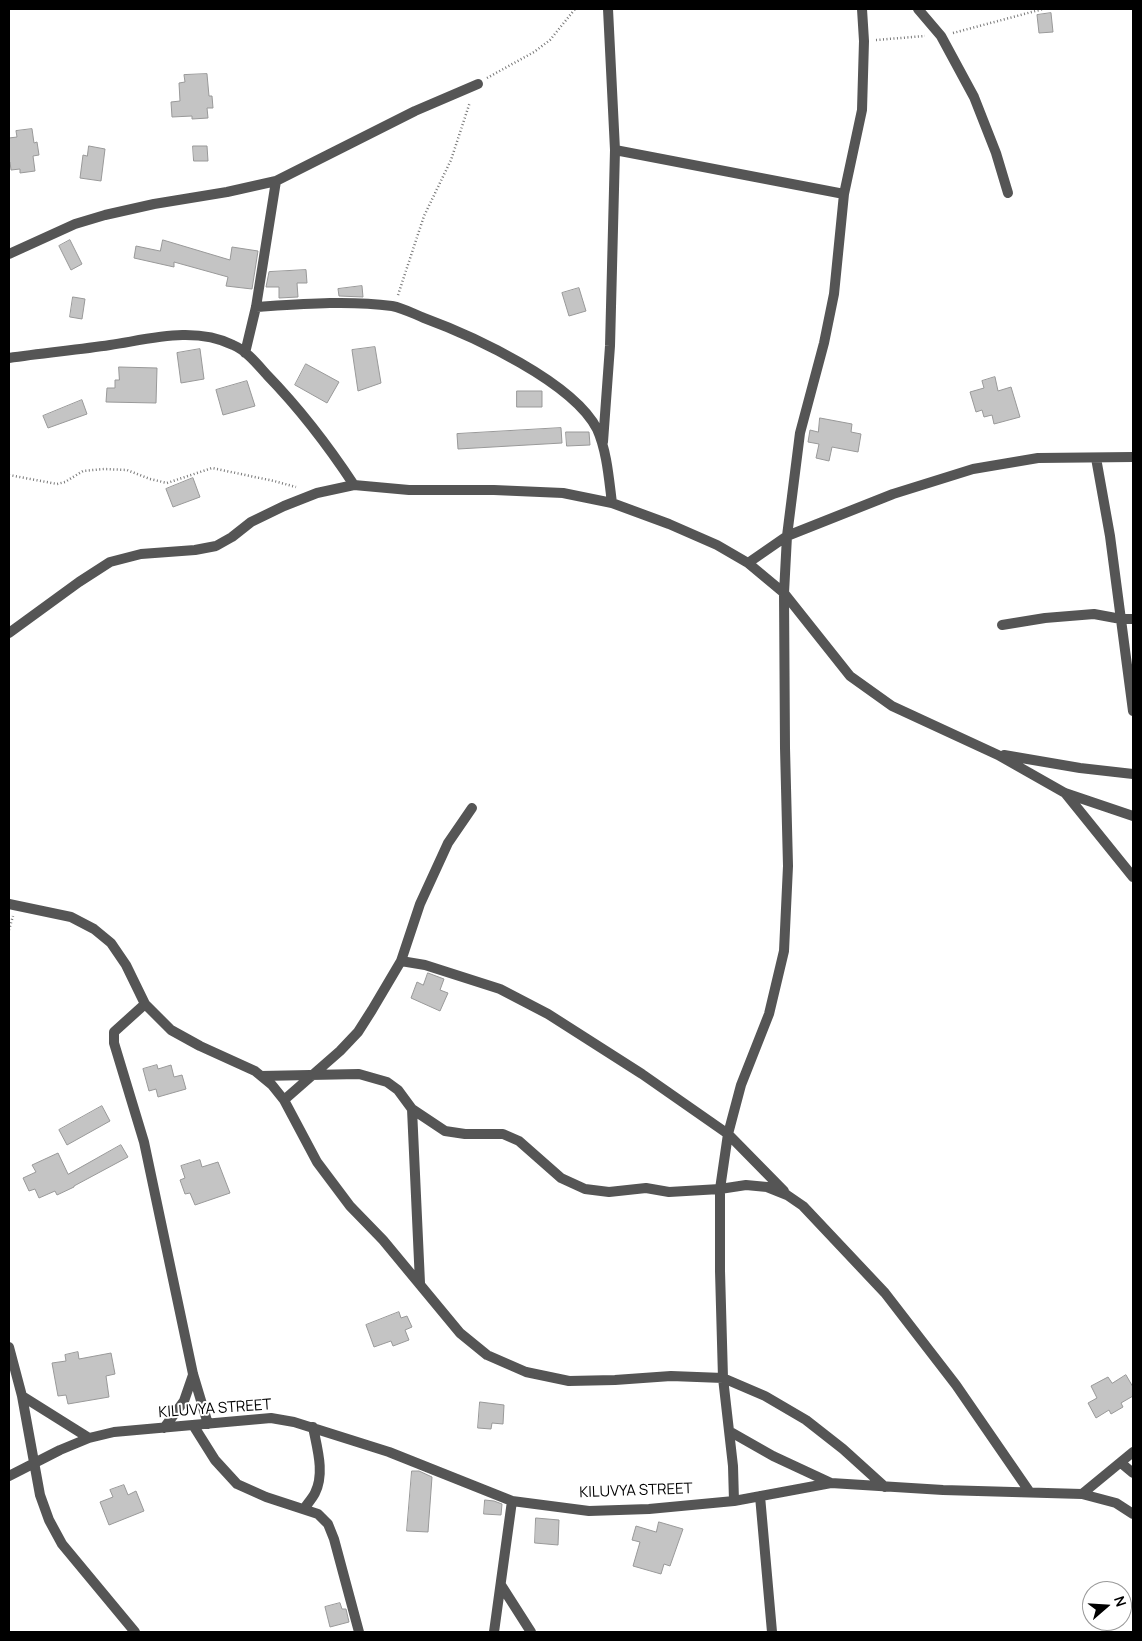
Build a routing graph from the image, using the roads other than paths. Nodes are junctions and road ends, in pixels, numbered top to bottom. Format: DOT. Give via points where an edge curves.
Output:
graph roads {
  1 [pos="608,9"];
  2 [pos="862,9"];
  3 [pos="918,9"];
  4 [pos="478,84"];
  5 [pos="615,150"];
  6 [pos="276,181"];
  7 [pos="1008,193"];
  8 [pos="844,194"];
  9 [pos="9,254"];
  10 [pos="256,307"];
  11 [pos="246,353"];
  12 [pos="9,358"];
  13 [pos="602,445"];
  14 [pos="1133,457"];
  15 [pos="1096,458"];
  16 [pos="354,485"];
  17 [pos="612,503"];
  18 [pos="787,536"];
  19 [pos="748,563"];
  20 [pos="784,593"];
  21 [pos="1121,619"];
  22 [pos="1133,619"];
  23 [pos="1002,625"];
  24 [pos="9,633"];
  25 [pos="1133,711"];
  26 [pos="998,754"];
  27 [pos="1133,774"];
  28 [pos="1065,793"];
  29 [pos="472,808"];
  30 [pos="1133,816"];
  31 [pos="1133,877"];
  32 [pos="9,904"];
  33 [pos="401,961"];
  34 [pos="145,1004"];
  35 [pos="312,1074"];
  36 [pos="261,1076"];
  37 [pos="284,1100"];
  38 [pos="412,1109"];
  39 [pos="728,1134"];
  40 [pos="720,1189"];
  41 [pos="787,1195"];
  42 [pos="420,1283"];
  43 [pos="9,1347"];
  44 [pos="193,1374"];
  45 [pos="723,1378"];
  46 [pos="22,1396"];
  47 [pos="208,1424"];
  48 [pos="193,1425"];
  49 [pos="312,1427"];
  50 [pos="164,1428"];
  51 [pos="729,1431"];
  52 [pos="88,1438"];
  53 [pos="1133,1452"];
  54 [pos="34,1463"];
  55 [pos="1120,1463"];
  56 [pos="1133,1472"];
  57 [pos="9,1476"];
  58 [pos="831,1483"];
  59 [pos="885,1487"];
  60 [pos="1030,1491"];
  61 [pos="1082,1494"];
  62 [pos="760,1496"];
  63 [pos="512,1501"];
  64 [pos="734,1501"];
  65 [pos="304,1509"];
  66 [pos="1133,1514"];
  67 [pos="501,1585"];
  68 [pos="135,1632"];
  69 [pos="359,1632"];
  70 [pos="494,1632"];
  71 [pos="531,1632"];
  72 [pos="772,1632"];
  1 -- 5 [label="street"];
  2 -- 8 [label="street" via="862,110"];
  3 -- 7 [label="street" via="941,36 974,97"];
  4 -- 6 [label="street" via="414,111"];
  5 -- 8 [label="street"];
  5 -- 13 [label="street" via="610,346"];
  6 -- 9 [label="street" via="105,215 75,224"];
  6 -- 10 [label="street"];
  8 -- 18 [label="street" via="834,294 800,433"];
  10 -- 11 [label="street"];
  10 -- 13 [label="street" via="307,304 394,306 447,326 508,356 549,381 578,404 596,428"];
  11 -- 12 [label="street" via="233,345 192,335 154,337"];
  11 -- 16 [label="street" via="298,406"];
  13 -- 17 [label="street"];
  14 -- 15 [label="street"];
  15 -- 18 [label="street" via="1038,458 973,469 893,494"];
  15 -- 21 [label="street"];
  16 -- 17 [label="street" via="409,490 563,493"];
  16 -- 24 [label="street" via="317,493 284,506 251,522 216,546 141,554 110,562"];
  17 -- 19 [label="street" via="669,524"];
  18 -- 19 [label="street"];
  18 -- 20 [label="street"];
  19 -- 20 [label="street"];
  20 -- 26 [label="street" via="850,676 892,706"];
  20 -- 39 [label="street" via="788,866 784,952 769,1014 742,1084"];
  21 -- 22 [label="street"];
  21 -- 23 [label="street" via="1094,614"];
  21 -- 25 [label="street"];
  26 -- 27 [label="street"];
  26 -- 28 [label="street"];
  28 -- 30 [label="street"];
  28 -- 31 [label="street"];
  29 -- 33 [label="street" via="448,843 420,904"];
  32 -- 34 [label="street" via="71,917 94,929 111,943 126,965"];
  33 -- 35 [label="street" via="358,1032"];
  33 -- 39 [label="street" via="425,965 500,989 548,1014"];
  34 -- 36 [label="street" via="171,1030"];
  34 -- 44 [label="street" via="114,1032 114,1043 144,1142"];
  35 -- 36 [label="street"];
  35 -- 37 [label="street"];
  35 -- 38 [label="street" via="359,1074 387,1082 398,1090"];
  36 -- 37 [label="street"];
  37 -- 42 [label="street" via="317,1162 344,1199"];
  38 -- 40 [label="street" via="445,1131 503,1134 519,1141 561,1178 585,1189 609,1192 646,1188 669,1192"];
  38 -- 42 [label="street"];
  39 -- 40 [label="street"];
  39 -- 41 [label="street"];
  40 -- 41 [label="street" via="746,1185 767,1187"];
  40 -- 45 [label="street"];
  41 -- 60 [label="street" via="803,1206 885,1292 956,1385"];
  42 -- 45 [label="street" via="460,1333 487,1355 526,1372 569,1380 671,1376"];
  43 -- 46 [label="street"];
  44 -- 47 [label="street"];
  44 -- 50 [label="street" via="184,1401"];
  45 -- 51 [label="street"];
  45 -- 59 [label="street" via="765,1396 806,1420"];
  46 -- 52 [label="street"];
  46 -- 54 [label="street"];
  47 -- 48 [label="street, KILUVYA STREET"];
  47 -- 49 [label="street, KILUVYA STREET" via="271,1418"];
  48 -- 50 [label="street, KILUVYA STREET"];
  48 -- 65 [label="street" via="237,1484"];
  49 -- 63 [label="street, KILUVYA STREET" via="389,1452"];
  49 -- 65 [label="street" via="320,1473 316,1492"];
  50 -- 52 [label="street, KILUVYA STREET" via="114,1432"];
  51 -- 58 [label="street"];
  51 -- 64 [label="street"];
  52 -- 54 [label="street, KILUVYA STREET"];
  53 -- 55 [label="street"];
  54 -- 57 [label="street, KILUVYA STREET"];
  54 -- 68 [label="street" via="40,1495 62,1544"];
  55 -- 56 [label="street"];
  55 -- 61 [label="street"];
  58 -- 59 [label="street, KILUVYA STREET"];
  58 -- 62 [label="street, KILUVYA STREET"];
  59 -- 60 [label="street, KILUVYA STREET"];
  60 -- 61 [label="street, KILUVYA STREET"];
  61 -- 66 [label="street, KILUVYA STREET" via="1116,1503"];
  62 -- 64 [label="street, KILUVYA STREET"];
  62 -- 72 [label="street"];
  63 -- 64 [label="street, KILUVYA STREET" via="589,1511"];
  63 -- 67 [label="street"];
  65 -- 69 [label="street" via="318,1514 328,1524"];
  67 -- 70 [label="street"];
  67 -- 71 [label="street"];
}
